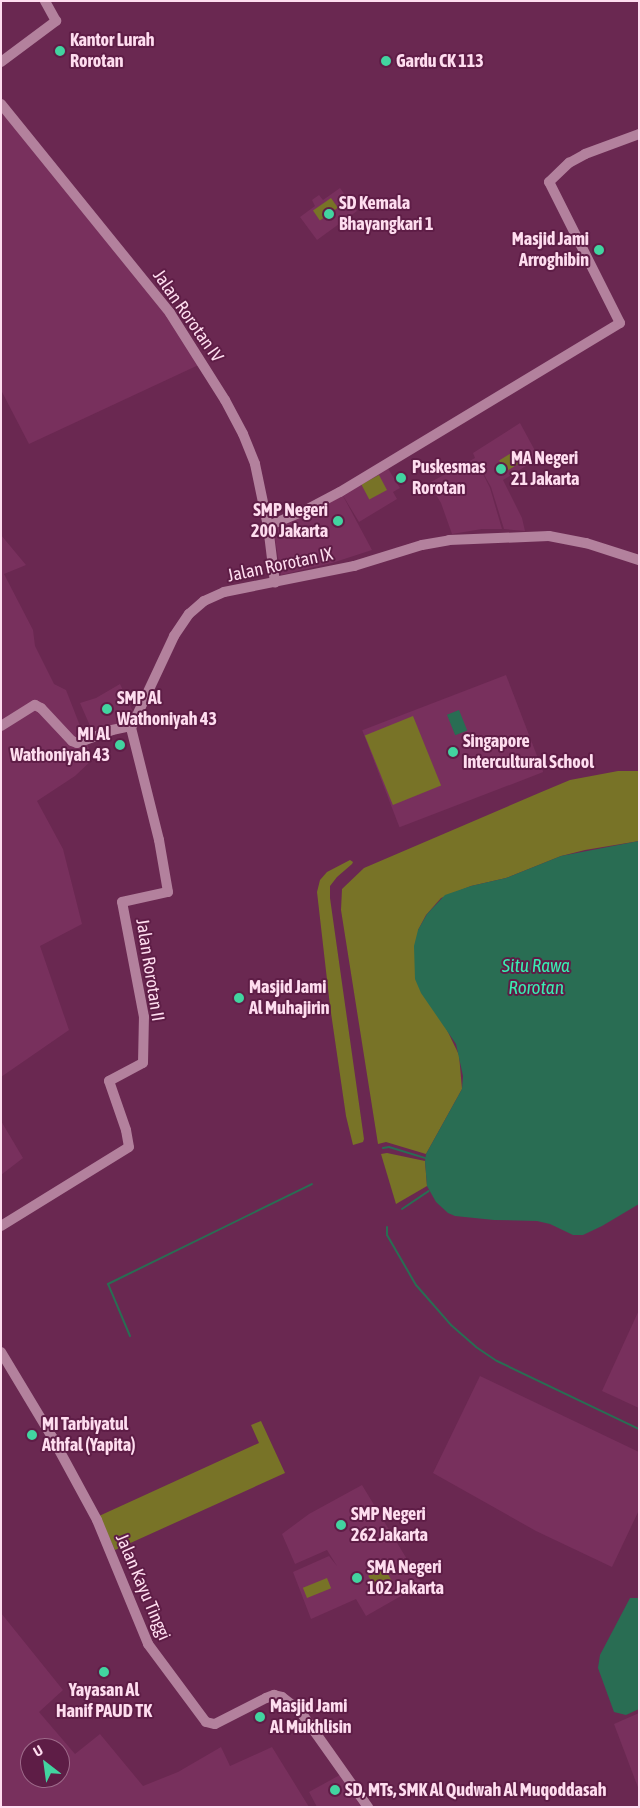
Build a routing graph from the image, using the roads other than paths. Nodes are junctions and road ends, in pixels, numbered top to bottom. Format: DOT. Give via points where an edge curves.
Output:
graph roads {
  1 [pos="46,1"];
  2 [pos="1,62"];
  3 [pos="1,104"];
  4 [pos="639,134"];
  5 [pos="268,526"];
  6 [pos="639,560"];
  7 [pos="275,582"];
  8 [pos="1,726"];
  9 [pos="131,726"];
  10 [pos="1,1226"];
  11 [pos="1,1352"];
  12 [pos="368,1807"];
  1 -- 2 [label="street" via="56,21"];
  3 -- 5 [label="street, Jalan Rorotan IV" via="170,313 191,344 250,450"];
  4 -- 5 [label="street" via="585,154 569,163 549,182 620,322 340,492"];
  5 -- 7 [label="street, Jalan Rorotan IV"];
  6 -- 7 [label="street, Jalan Rorotan IX" via="560,538 485,537 422,545 354,566"];
  7 -- 9 [label="street, Jalan Rorotan IX" via="215,595 189,614 174,636"];
  8 -- 9 [label="street" via="38,706 77,743"];
  9 -- 10 [label="street, Jalan Rorotan II" via="168,892 122,902 144,1017 143,1063 109,1081 129,1146"];
  11 -- 12 [label="street, Jalan Kayu Tinggi" via="97,1520 148,1644 206,1722 215,1724 266,1698 282,1697 300,1711"];
}
